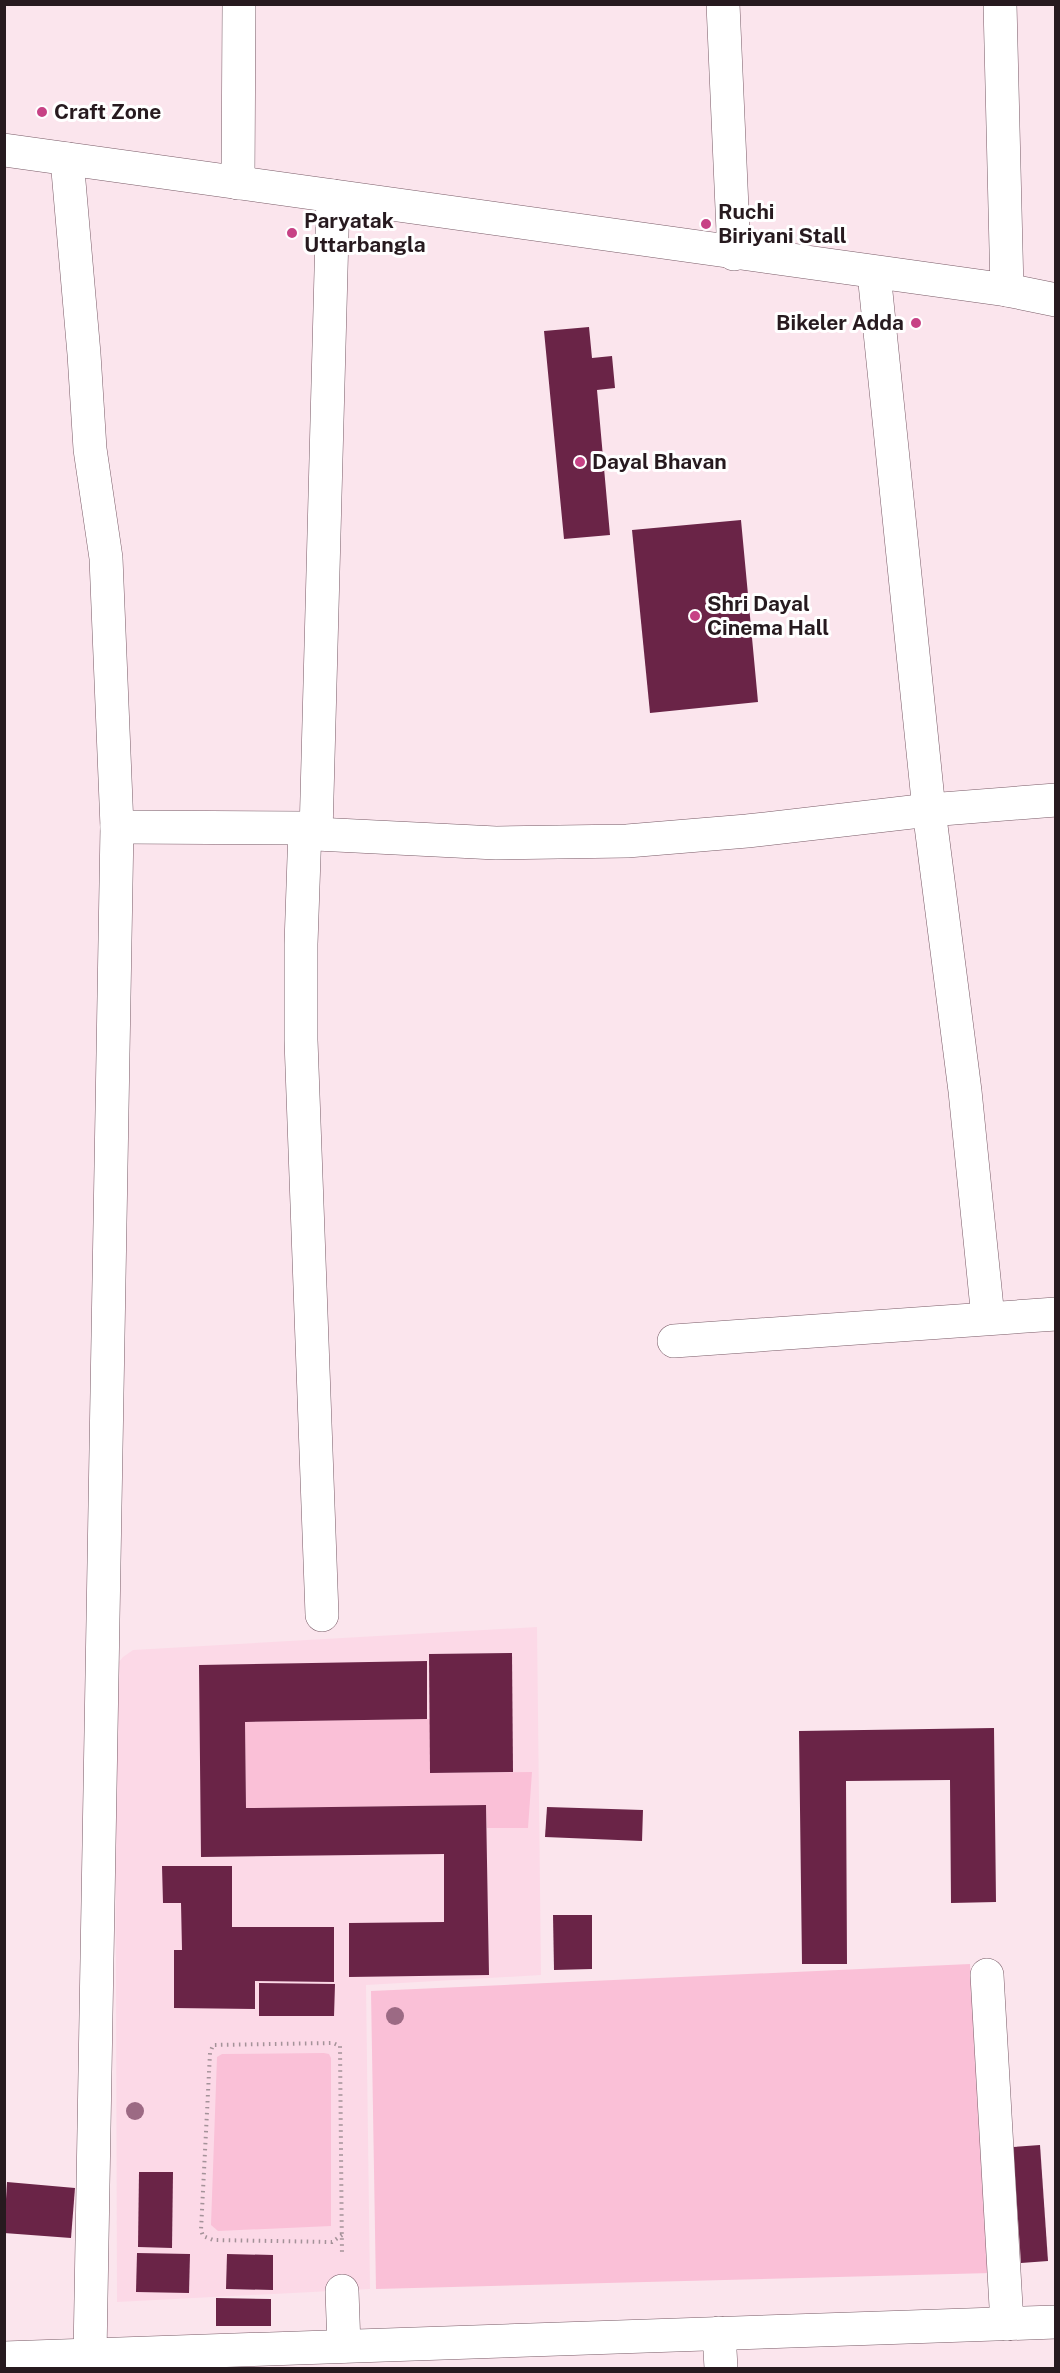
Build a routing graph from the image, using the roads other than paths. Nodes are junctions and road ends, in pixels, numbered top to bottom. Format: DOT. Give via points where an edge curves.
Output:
graph roads {
  1 [pos="239,4"];
  2 [pos="723,4"];
  3 [pos="1000,4"];
  4 [pos="4,150"];
  5 [pos="67,159"];
  6 [pos="238,183"];
  7 [pos="333,196"];
  8 [pos="734,254"];
  9 [pos="874,273"];
  10 [pos="1007,290"];
  11 [pos="1056,300"];
  12 [pos="1056,800"];
  13 [pos="929,810"];
  14 [pos="117,828"];
  15 [pos="311,831"];
  16 [pos="1056,1314"];
  17 [pos="988,1318"];
  18 [pos="674,1341"];
  19 [pos="322,1615"];
  20 [pos="987,1975"];
  21 [pos="342,2291"];
  22 [pos="1056,2322"];
  23 [pos="1008,2324"];
  24 [pos="719,2333"];
  25 [pos="364,2353"];
  26 [pos="90,2355"];
  27 [pos="4,2358"];
  28 [pos="721,2368"];
  1 -- 6 [label="street"];
  2 -- 8 [label="street"];
  3 -- 10 [label="street"];
  4 -- 5 [label="street"];
  5 -- 6 [label="street"];
  5 -- 14 [label="street" via="90,449 106,558"];
  6 -- 7 [label="street"];
  7 -- 8 [label="street"];
  7 -- 15 [label="street"];
  8 -- 9 [label="street"];
  9 -- 10 [label="street"];
  9 -- 13 [label="street"];
  10 -- 11 [label="street"];
  12 -- 13 [label="street"];
  13 -- 15 [label="street" via="690,836 585,843 433,841"];
  13 -- 17 [label="street" via="965,1091"];
  14 -- 15 [label="street"];
  14 -- 26 [label="street"];
  15 -- 19 [label="street" via="301,944 302,1040"];
  16 -- 17 [label="street"];
  17 -- 18 [label="street"];
  20 -- 23 [label="street"];
  21 -- 25 [label="street"];
  22 -- 23 [label="street"];
  23 -- 24 [label="street"];
  24 -- 25 [label="street"];
  24 -- 28 [label="street"];
  25 -- 26 [label="street"];
  26 -- 27 [label="street"];
}
